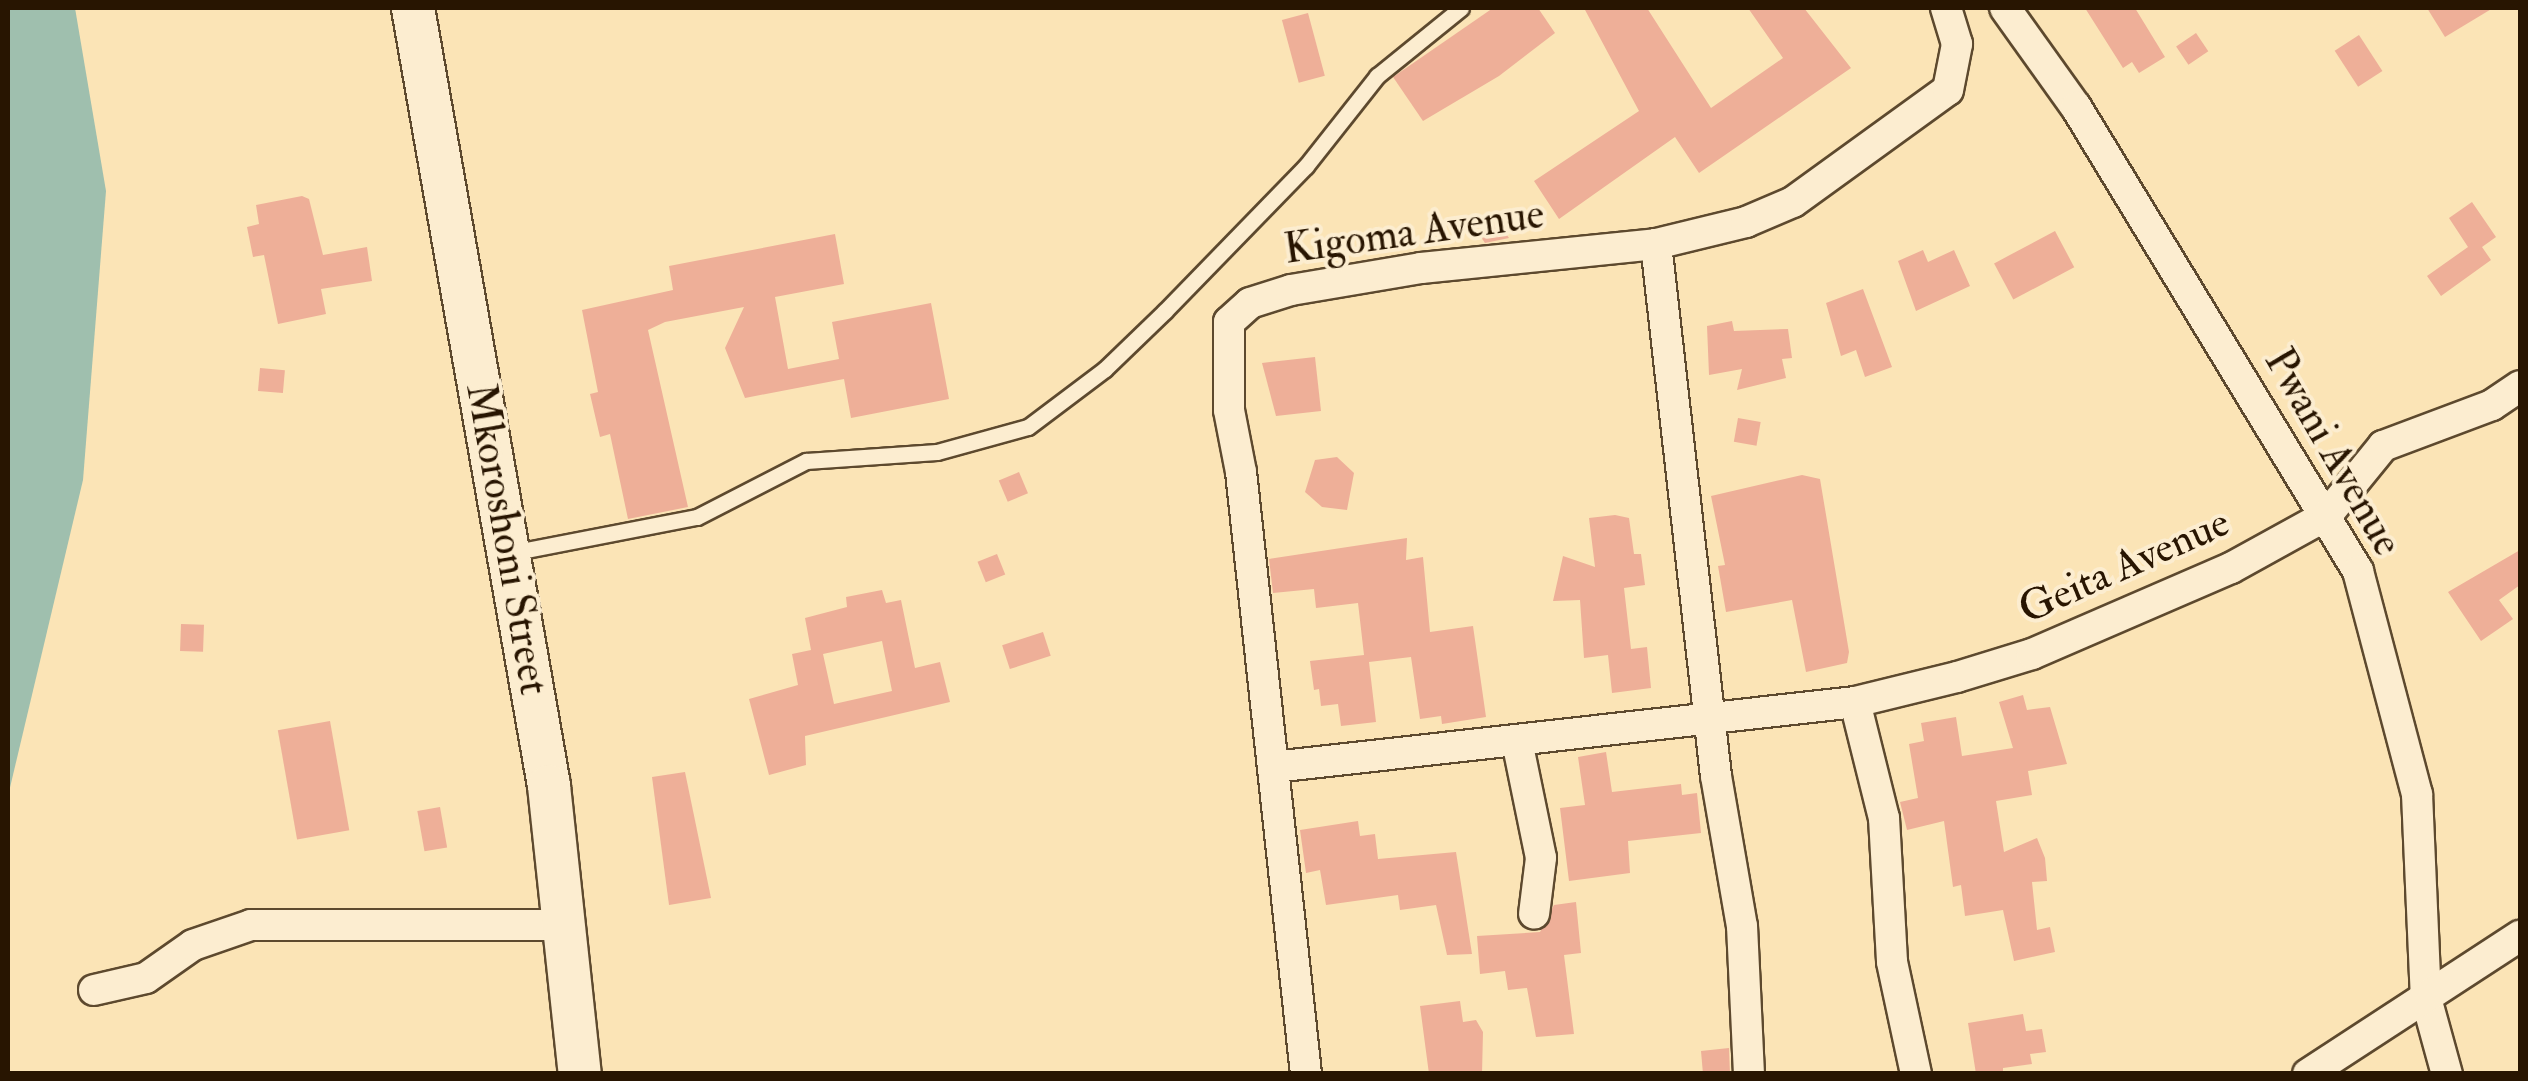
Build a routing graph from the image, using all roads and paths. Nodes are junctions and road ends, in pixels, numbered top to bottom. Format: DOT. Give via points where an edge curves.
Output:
graph roads {
  1 [pos="412,8"];
  2 [pos="1461,8"];
  3 [pos="1946,8"];
  4 [pos="2005,8"];
  5 [pos="1656,244"];
  6 [pos="2520,386"];
  7 [pos="2328,515"];
  8 [pos="508,554"];
  9 [pos="1855,702"];
  10 [pos="1710,714"];
  11 [pos="1517,741"];
  12 [pos="1274,767"];
  13 [pos="1534,914"];
  14 [pos="568,925"];
  15 [pos="2518,948"];
  16 [pos="94,990"];
  17 [pos="2426,998"];
  18 [pos="580,1074"];
  19 [pos="1306,1074"];
  20 [pos="1750,1074"];
  21 [pos="1916,1074"];
  22 [pos="2308,1074"];
  23 [pos="2447,1074"];
  1 -- 8 [label="street, Mkoroshoni Street" via="455,219"];
  2 -- 8 [label="lane" via="1377,76 1306,166 1165,312 1028,428 937,452 806,460 697,517"];
  3 -- 5 [label="street, Kigoma Avenue" via="1956,62 1940,99 1793,202 1746,222"];
  4 -- 7 [label="street, Pwani Avenue" via="2076,107"];
  5 -- 10 [label="street"];
  5 -- 12 [label="street, Kigoma Avenue" via="1420,268 1291,290 1250,303 1229,322 1225,370"];
  6 -- 7 [label="street, Geita Avenue" via="2492,405 2384,446"];
  7 -- 9 [label="street, Geita Avenue" via="2230,568 2032,654"];
  7 -- 17 [label="street, Pwani Avenue" via="2358,571 2414,775"];
  8 -- 14 [label="street, Mkoroshoni Street"];
  9 -- 10 [label="street, Geita Avenue"];
  9 -- 21 [label="street" via="1884,818 1892,962"];
  10 -- 11 [label="street, Geita Avenue"];
  10 -- 20 [label="street" via="1742,926"];
  11 -- 12 [label="street, Geita Avenue"];
  11 -- 13 [label="street" via="1540,858"];
  12 -- 19 [label="street, Kigoma Avenue"];
  14 -- 16 [label="street" via="251,925 194,946 146,978"];
  14 -- 18 [label="street, Mkoroshoni Street"];
  15 -- 17 [label="street"];
  17 -- 22 [label="street"];
  17 -- 23 [label="street, Pwani Avenue"];
}
